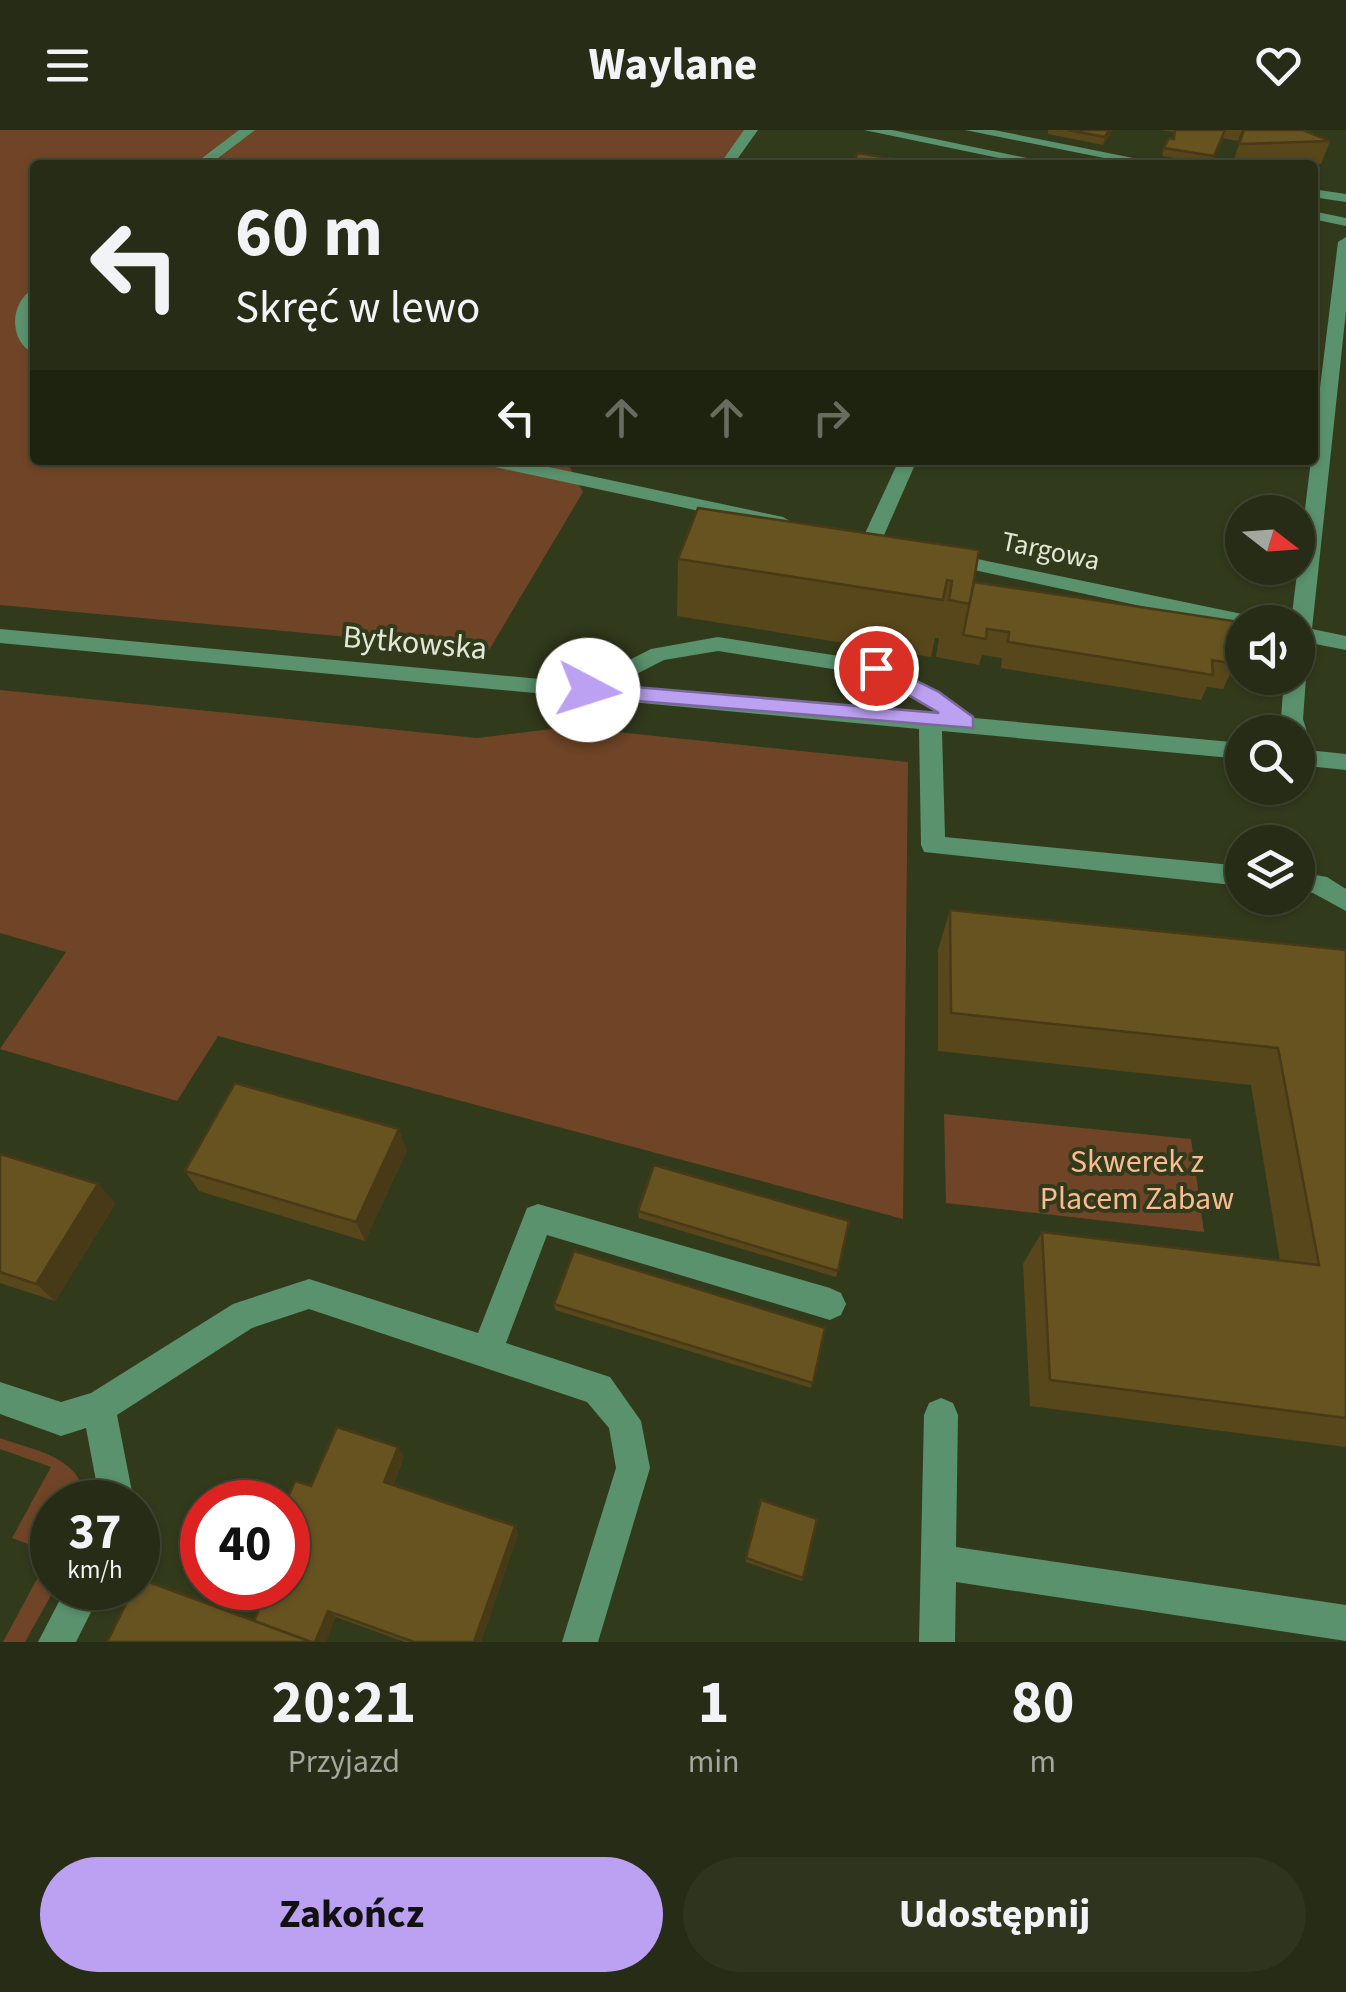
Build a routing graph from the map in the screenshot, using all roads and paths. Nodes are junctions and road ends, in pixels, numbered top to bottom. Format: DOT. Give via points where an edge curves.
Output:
graph roads {
  1 [pos="248,130"];
  2 [pos="750,130"];
  3 [pos="872,130"];
  4 [pos="972,130"];
  5 [pos="207,160"];
  6 [pos="729,160"];
  7 [pos="1026,160"];
  8 [pos="1134,160"];
  9 [pos="1318,193"];
  10 [pos="1346,198"];
  11 [pos="1318,216"];
  12 [pos="1346,222"];
  13 [pos="1346,242"];
  14 [pos="30,298"];
  15 [pos="30,341"];
  16 [pos="527,465"];
  17 [pos="906,465"];
  18 [pos="800,527"];
  19 [pos="871,542"];
  20 [pos="924,554"];
  21 [pos="1302,605"];
  22 [pos="1225,617"];
  23 [pos="0,636"];
  24 [pos="1315,642"];
  25 [pos="1346,644"];
  26 [pos="588,690"];
  27 [pos="930,720"];
  28 [pos="966,722"];
  29 [pos="1225,749"];
  30 [pos="1315,751"];
  31 [pos="1346,762"];
  32 [pos="1225,874"];
  33 [pos="1315,884"];
  34 [pos="1346,901"];
  35 [pos="830,1304"];
  36 [pos="487,1351"];
  37 [pos="0,1398"];
  38 [pos="99,1407"];
  39 [pos="941,1415"];
  40 [pos="113,1480"];
  41 [pos="938,1562"];
  42 [pos="73,1610"];
  43 [pos="1346,1622"];
  44 [pos="56,1642"];
  45 [pos="580,1642"];
  46 [pos="937,1642"];
  1 -- 5 [label="street"];
  2 -- 6 [label="street"];
  3 -- 7 [label="street"];
  4 -- 8 [label="street"];
  9 -- 10 [label="street"];
  11 -- 12 [label="street"];
  13 -- 21 [label="street"];
  14 -- 15 [label="street" via="20,322"];
  16 -- 18 [label="street"];
  17 -- 19 [label="street"];
  20 -- 22 [label="street, Targowa"];
  23 -- 26 [label="street, Bytkowska"];
  24 -- 25 [label="street"];
  26 -- 27 [label="street, Bytkowska"];
  26 -- 28 [label="street" via="659,654 718,644 876,668"];
  27 -- 28 [label="street, Bytkowska"];
  27 -- 32 [label="street" via="933,845"];
  28 -- 29 [label="street, Bytkowska"];
  30 -- 31 [label="street"];
  33 -- 34 [label="street"];
  35 -- 36 [label="street" via="538,1218"];
  36 -- 38 [label="street" via="309,1294 244,1315"];
  36 -- 45 [label="street" via="598,1389 624,1421 633,1468"];
  37 -- 38 [label="street" via="62,1419"];
  38 -- 40 [label="street"];
  39 -- 41 [label="street"];
  41 -- 43 [label="street"];
  41 -- 46 [label="street"];
  42 -- 44 [label="street"];
}
